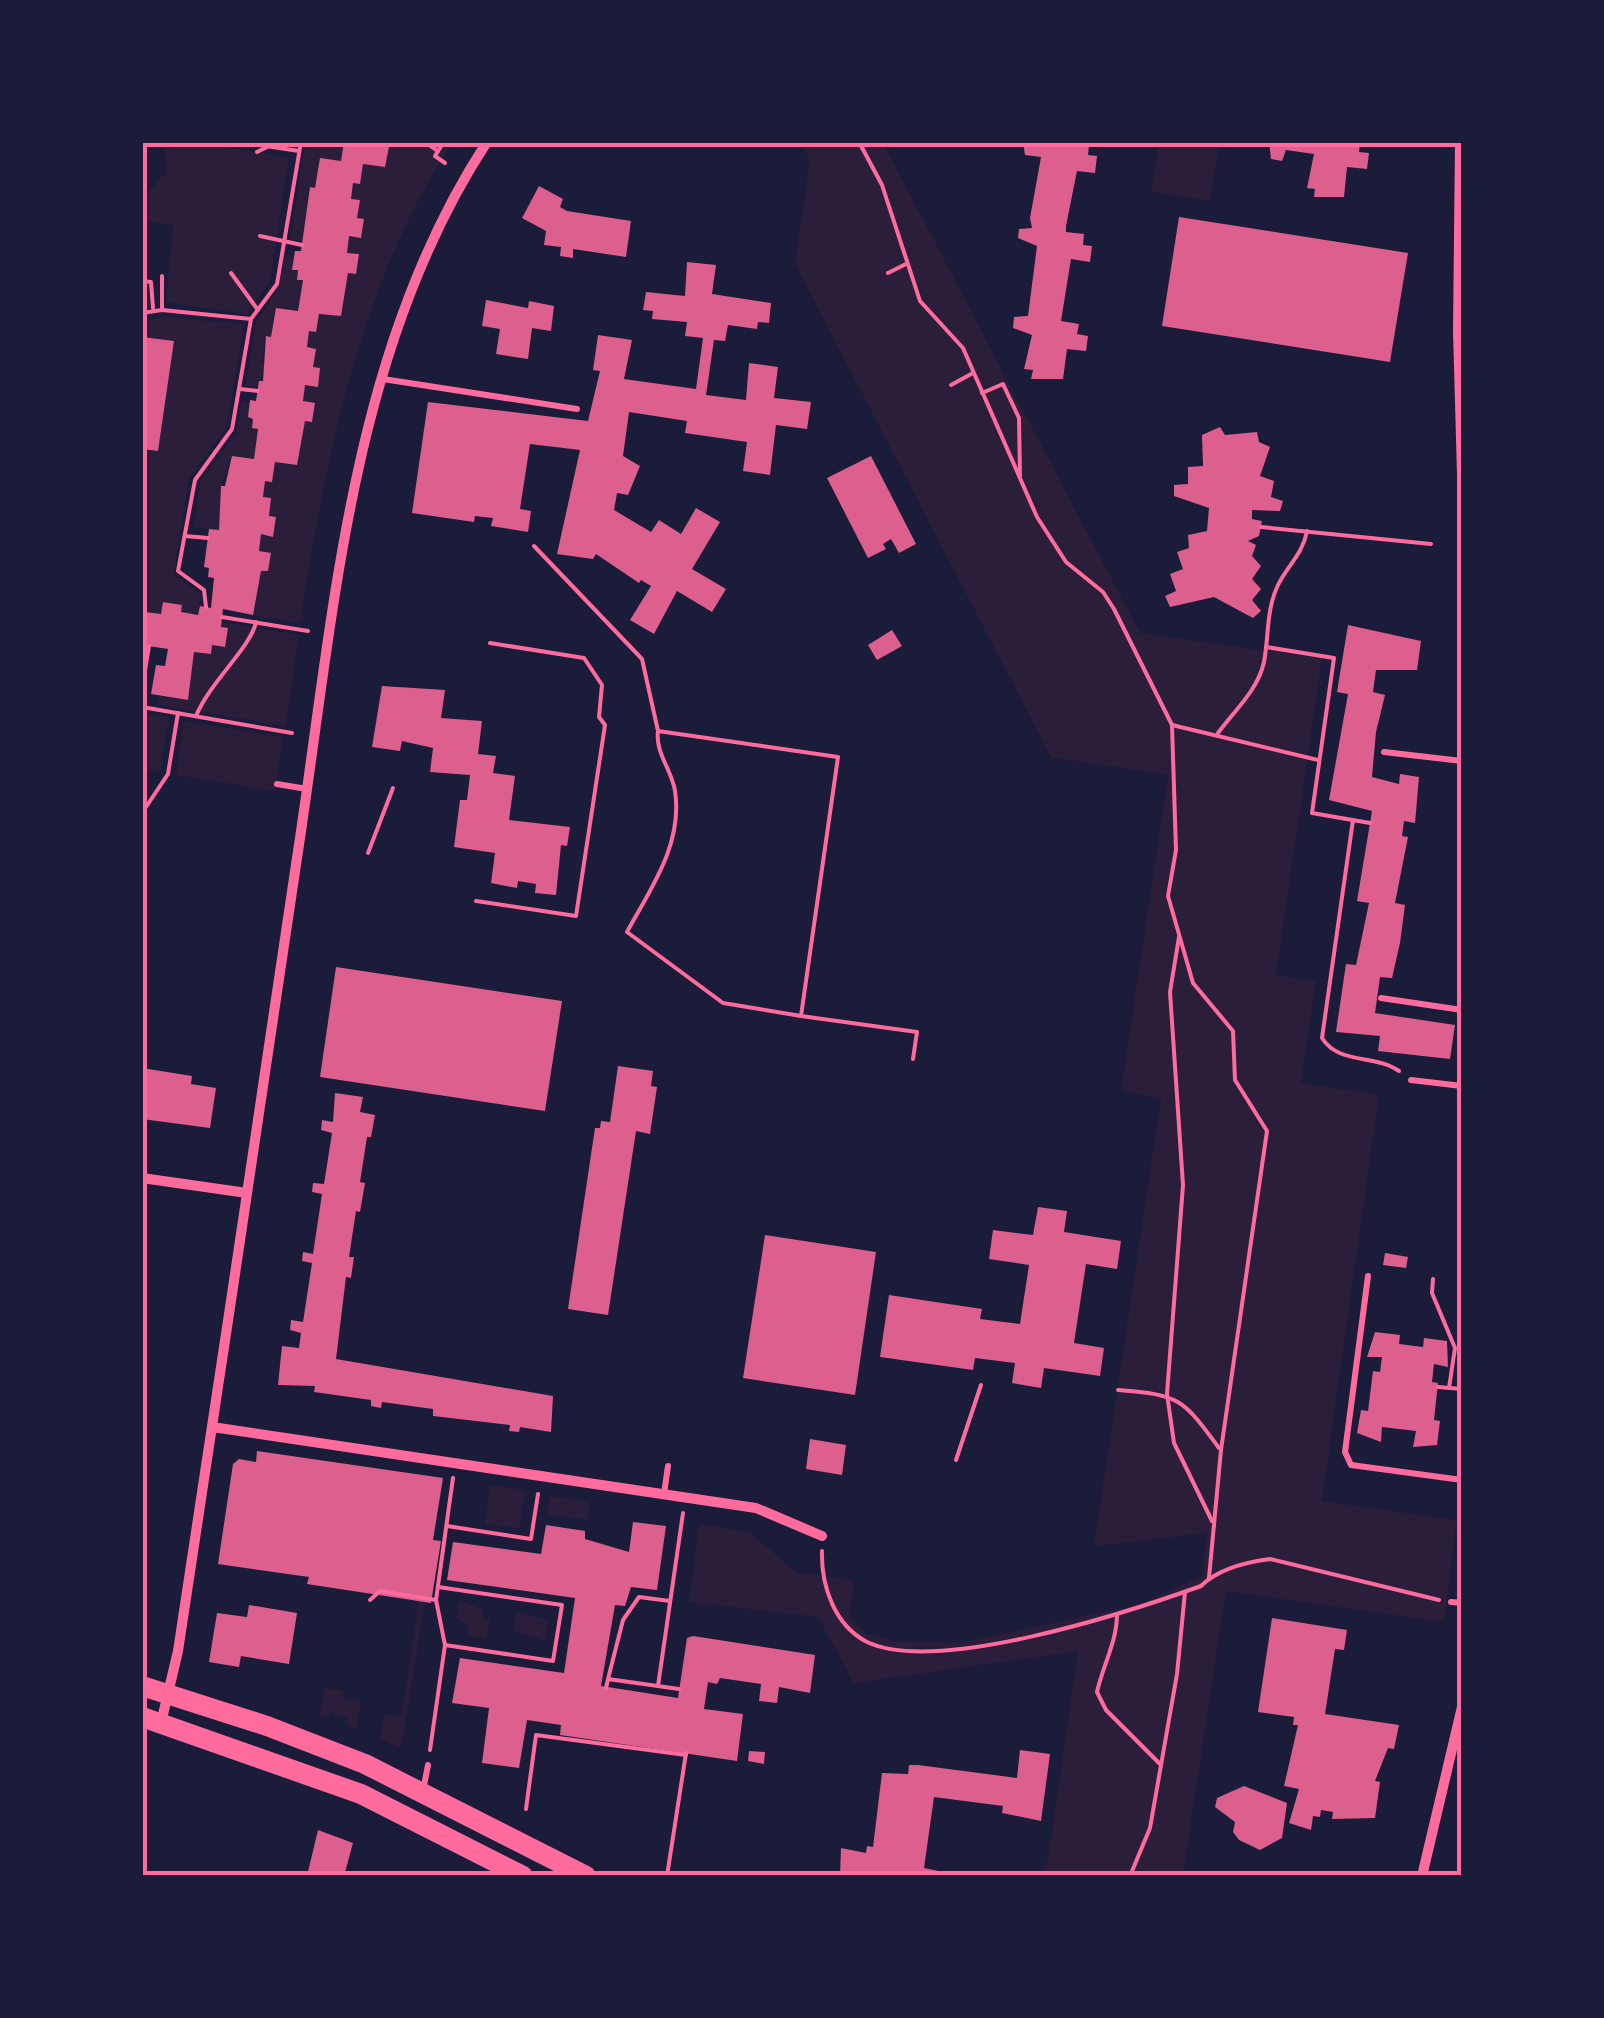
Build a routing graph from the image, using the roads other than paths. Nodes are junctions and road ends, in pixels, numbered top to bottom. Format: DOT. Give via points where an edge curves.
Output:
graph roads {
  1 [pos="487,142"];
  2 [pos="1460,142"];
  3 [pos="383,379"];
  4 [pos="577,408"];
  5 [pos="1462,474"];
  6 [pos="1384,752"];
  7 [pos="1462,761"];
  8 [pos="277,784"];
  9 [pos="308,789"];
  10 [pos="1381,998"];
  11 [pos="1462,1010"];
  12 [pos="1411,1080"];
  13 [pos="1462,1086"];
  14 [pos="142,1178"];
  15 [pos="248,1193"];
  16 [pos="1368,1276"];
  17 [pos="212,1427"];
  18 [pos="668,1466"];
  19 [pos="1462,1480"];
  20 [pos="664,1494"];
  21 [pos="822,1536"];
  22 [pos="1451,1602"];
  23 [pos="1462,1604"];
  24 [pos="142,1686"];
  25 [pos="169,1694"];
  26 [pos="1462,1707"];
  27 [pos="152,1720"];
  28 [pos="267,1726"];
  29 [pos="257,1754"];
  30 [pos="428,1765"];
  31 [pos="423,1792"];
  32 [pos="510,1873"];
  33 [pos="586,1876"];
  34 [pos="1422,1876"];
  1 -- 3 [label="street" via="434,239"];
  2 -- 5 [label="street"];
  3 -- 4 [label="lane"];
  3 -- 9 [label="street" via="348,520"];
  6 -- 7 [label="lane"];
  8 -- 9 [label="lane"];
  9 -- 15 [label="street"];
  10 -- 11 [label="lane"];
  12 -- 13 [label="lane"];
  14 -- 15 [label="street"];
  15 -- 17 [label="street"];
  16 -- 19 [label="lane" via="1345,1452 1351,1465 1363,1468"];
  17 -- 20 [label="street"];
  17 -- 25 [label="street"];
  18 -- 20 [label="lane"];
  20 -- 21 [label="street" via="756,1508"];
  22 -- 23 [label="lane"];
  24 -- 25 [label="main road"];
  25 -- 27 [label="street"];
  25 -- 28 [label="main road"];
  26 -- 34 [label="street"];
  27 -- 29 [label="main road"];
  28 -- 29 [label="lane"];
  28 -- 31 [label="main road"];
  29 -- 32 [label="main road" via="361,1794"];
  30 -- 31 [label="lane"];
  31 -- 33 [label="main road"];
}
